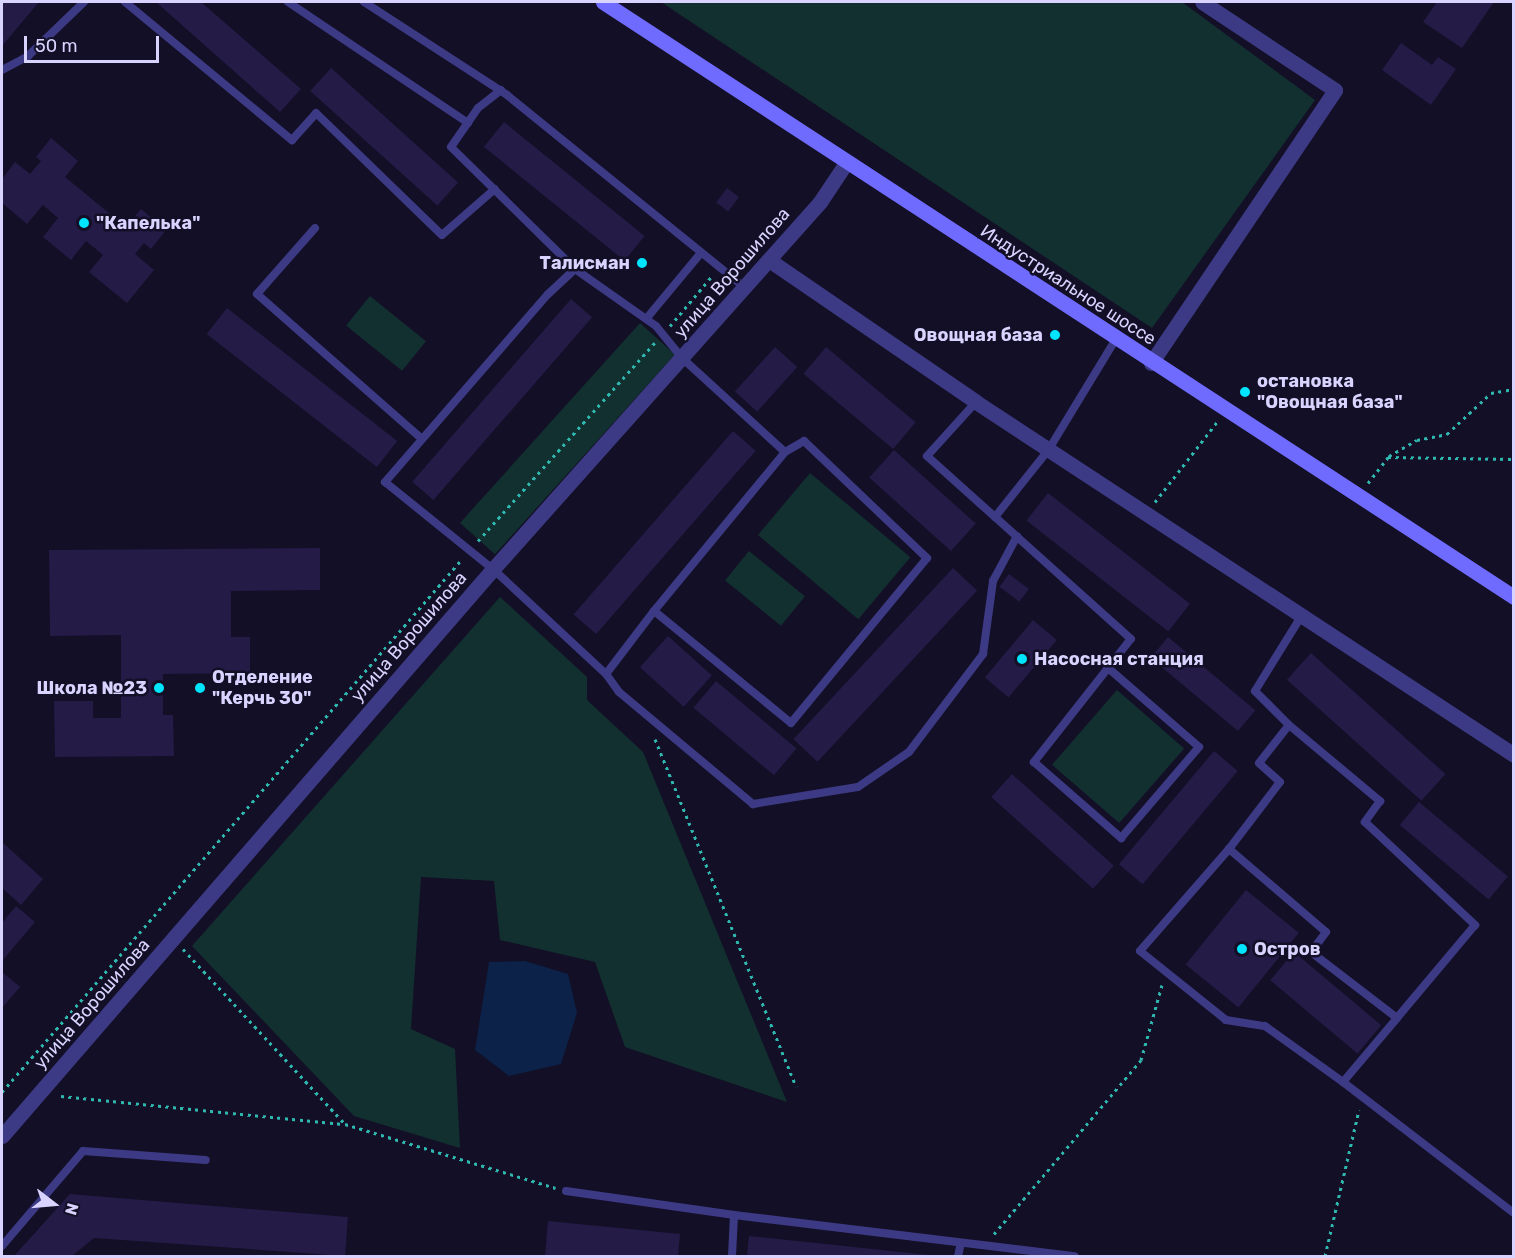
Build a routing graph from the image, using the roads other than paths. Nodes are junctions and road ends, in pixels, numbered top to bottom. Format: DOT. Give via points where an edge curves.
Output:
graph roads {
  1 [pos="84,2"];
  2 [pos="125,2"];
  3 [pos="288,2"];
  4 [pos="364,2"];
  5 [pos="603,2"];
  6 [pos="1202,2"];
  7 [pos="2,69"];
  8 [pos="501,90"];
  9 [pos="468,123"];
  10 [pos="846,163"];
  11 [pos="495,189"];
  12 [pos="315,228"];
  13 [pos="700,254"];
  14 [pos="769,260"];
  15 [pos="575,268"];
  16 [pos="745,288"];
  17 [pos="646,319"];
  18 [pos="1116,339"];
  19 [pos="682,358"];
  20 [pos="1151,363"];
  21 [pos="976,402"];
  22 [pos="420,436"];
  23 [pos="1049,449"];
  24 [pos="785,452"];
  25 [pos="995,517"];
  26 [pos="1017,536"];
  27 [pos="493,569"];
  28 [pos="1514,597"];
  29 [pos="654,611"];
  30 [pos="1302,615"];
  31 [pos="1108,668"];
  32 [pos="606,674"];
  33 [pos="1289,725"];
  34 [pos="1514,754"];
  35 [pos="1229,849"];
  36 [pos="1397,1018"];
  37 [pos="1343,1082"];
  38 [pos="2,1136"];
  39 [pos="206,1160"];
  40 [pos="566,1191"];
  41 [pos="1514,1214"];
  42 [pos="734,1215"];
  43 [pos="961,1243"];
  44 [pos="2,1246"];
  45 [pos="732,1257"];
  46 [pos="958,1257"];
  47 [pos="1075,1257"];
  1 -- 7 [label="lane" via="28,56"];
  2 -- 11 [label="lane" via="292,140 316,113 442,235"];
  3 -- 9 [label="lane"];
  4 -- 8 [label="lane"];
  5 -- 10 [label="main road, Индустриальное шоссе"];
  6 -- 20 [label="street" via="1335,90"];
  8 -- 9 [label="lane" via="478,108"];
  8 -- 13 [label="lane"];
  9 -- 11 [label="lane" via="451,147"];
  10 -- 14 [label="street, улица Ворошилова" via="823,198"];
  10 -- 18 [label="main road, Индустриальное шоссе"];
  11 -- 15 [label="lane"];
  12 -- 22 [label="lane" via="257,294"];
  13 -- 16 [label="lane"];
  13 -- 17 [label="lane"];
  14 -- 16 [label="street, улица Ворошилова"];
  14 -- 21 [label="street"];
  15 -- 17 [label="lane"];
  15 -- 22 [label="lane"];
  16 -- 19 [label="street, улица Ворошилова"];
  17 -- 19 [label="lane"];
  18 -- 20 [label="main road, Индустриальное шоссе"];
  18 -- 23 [label="lane"];
  19 -- 24 [label="lane"];
  19 -- 27 [label="street, улица Ворошилова"];
  20 -- 28 [label="main road, Индустриальное шоссе"];
  21 -- 23 [label="street"];
  21 -- 25 [label="lane" via="927,456"];
  22 -- 27 [label="lane" via="385,482"];
  23 -- 25 [label="lane"];
  23 -- 30 [label="street"];
  24 -- 29 [label="lane"];
  24 -- 29 [label="lane" via="804,441 927,558 790,723"];
  25 -- 26 [label="lane"];
  26 -- 31 [label="lane" via="1131,639"];
  26 -- 32 [label="lane" via="993,581 983,654 909,752 858,787 753,804 619,692"];
  27 -- 32 [label="lane"];
  27 -- 38 [label="street, улица Ворошилова"];
  29 -- 32 [label="lane"];
  30 -- 33 [label="lane" via="1255,691"];
  30 -- 34 [label="street"];
  31 -- 31 [label="lane" via="1198,747 1121,838 1034,762"];
  33 -- 35 [label="lane" via="1259,762 1280,782"];
  33 -- 36 [label="lane" via="1380,801 1365,822 1475,925"];
  35 -- 36 [label="lane" via="1326,932 1311,952"];
  35 -- 37 [label="lane" via="1140,951 1226,1020 1265,1026"];
  36 -- 37 [label="lane"];
  37 -- 41 [label="lane"];
  39 -- 44 [label="lane" via="83,1151"];
  40 -- 42 [label="lane"];
  42 -- 43 [label="lane"];
  42 -- 45 [label="lane"];
  43 -- 46 [label="lane"];
  43 -- 47 [label="lane"];
}
